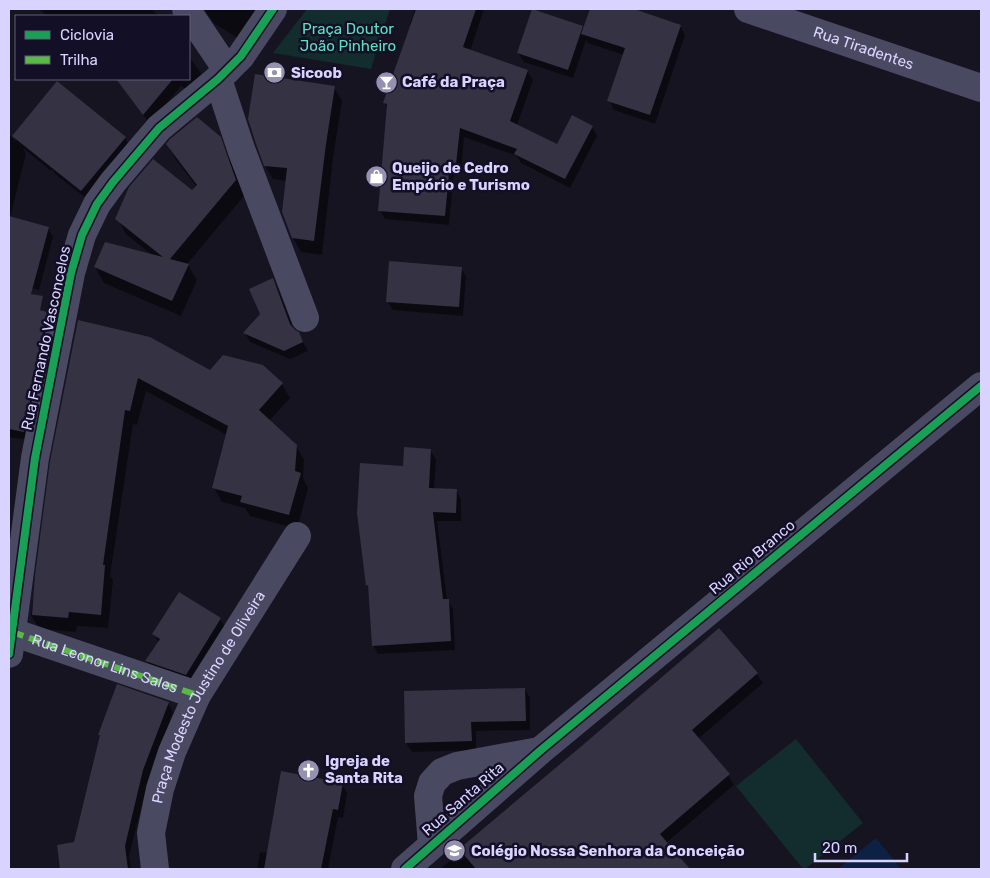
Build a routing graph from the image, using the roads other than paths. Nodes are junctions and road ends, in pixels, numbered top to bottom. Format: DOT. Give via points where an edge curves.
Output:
graph roads {
  1 [pos="274,9"];
  2 [pos="748,9"];
  3 [pos="190,16"];
  4 [pos="223,74"];
  5 [pos="981,88"];
  6 [pos="305,318"];
  7 [pos="981,386"];
  8 [pos="297,536"];
  9 [pos="10,643"];
  10 [pos="197,696"];
  11 [pos="541,750"];
  12 [pos="432,844"];
  13 [pos="155,869"];
  14 [pos="405,869"];
  1 -- 4 [label="street, Rua Fernando Vasconcelos" via="241,56"];
  2 -- 5 [label="street, Rua Tiradentes"];
  3 -- 4 [label="street"];
  4 -- 6 [label="street" via="240,149"];
  4 -- 9 [label="street, Rua Fernando Vasconcelos" via="159,128 112,182 82,235 69,282 35,458"];
  7 -- 11 [label="street, Rua Rio Branco"];
  8 -- 10 [label="street, Praça Modesto Justino de Oliveira"];
  9 -- 10 [label="street, Rua Leonor Lins Sales"];
  10 -- 13 [label="street, Praça Modesto Justino de Oliveira" via="172,752 160,789 151,833"];
  11 -- 12 [label="street, Rua Santa Rita"];
  11 -- 12 [label="street" via="457,766 442,772 432,783 428,796"];
  12 -- 14 [label="street, Rua Santa Rita"];
}
